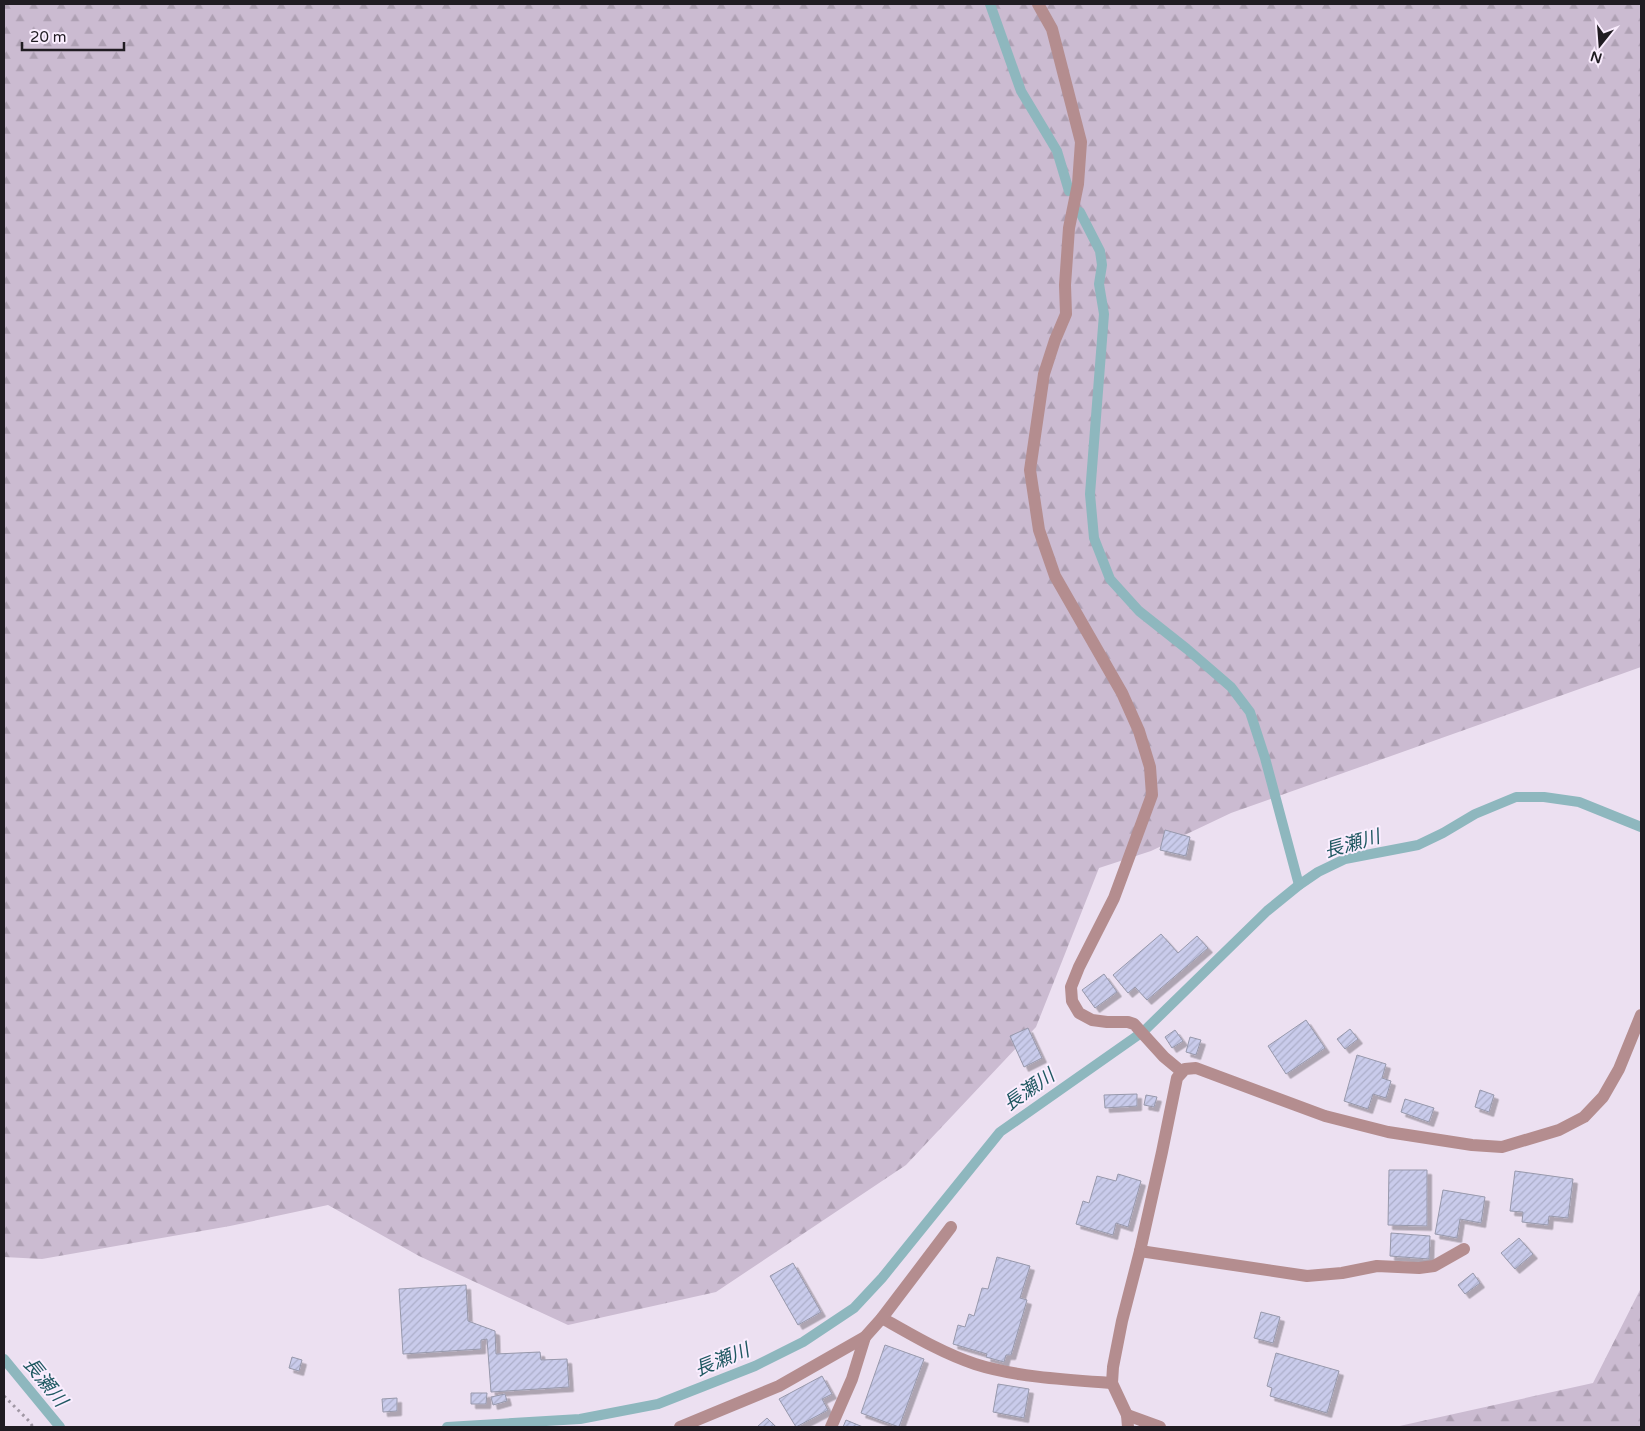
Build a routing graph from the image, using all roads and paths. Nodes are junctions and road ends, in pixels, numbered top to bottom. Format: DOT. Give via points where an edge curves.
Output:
graph roads {
  1 [pos="1038,4"];
  2 [pos="1641,1015"];
  3 [pos="1182,1072"];
  4 [pos="952,1228"];
  5 [pos="1464,1249"];
  6 [pos="1140,1251"];
  7 [pos="882,1318"];
  8 [pos="864,1337"];
  9 [pos="1112,1384"];
  10 [pos="4,1396"];
  11 [pos="1128,1421"];
  12 [pos="33,1427"];
  13 [pos="680,1427"];
  14 [pos="832,1427"];
  15 [pos="1160,1427"];
  1 -- 3 [label="street" via="1052,29 1081,142 1078,184 1069,228 1066,314 1044,374 1030,470 1039,530 1055,576 1122,693 1150,767 1152,795 1114,898 1076,974 1071,987 1072,1001 1079,1014 1092,1020 1134,1024"];
  2 -- 3 [label="street" via="1619,1069 1603,1097 1584,1118 1558,1130 1502,1147 1388,1132 1325,1116 1196,1068"];
  3 -- 6 [label="street" via="1177,1078"];
  4 -- 7 [label="street"];
  5 -- 6 [label="street" via="1434,1266 1377,1266 1307,1276"];
  6 -- 9 [label="street" via="1122,1321"];
  7 -- 8 [label="street"];
  7 -- 9 [label="street" via="953,1356 977,1365"];
  8 -- 13 [label="street" via="779,1386"];
  8 -- 14 [label="street" via="852,1379"];
  9 -- 11 [label="street"];
  10 -- 12 [label="path"];
  11 -- 15 [label="street"];
}
